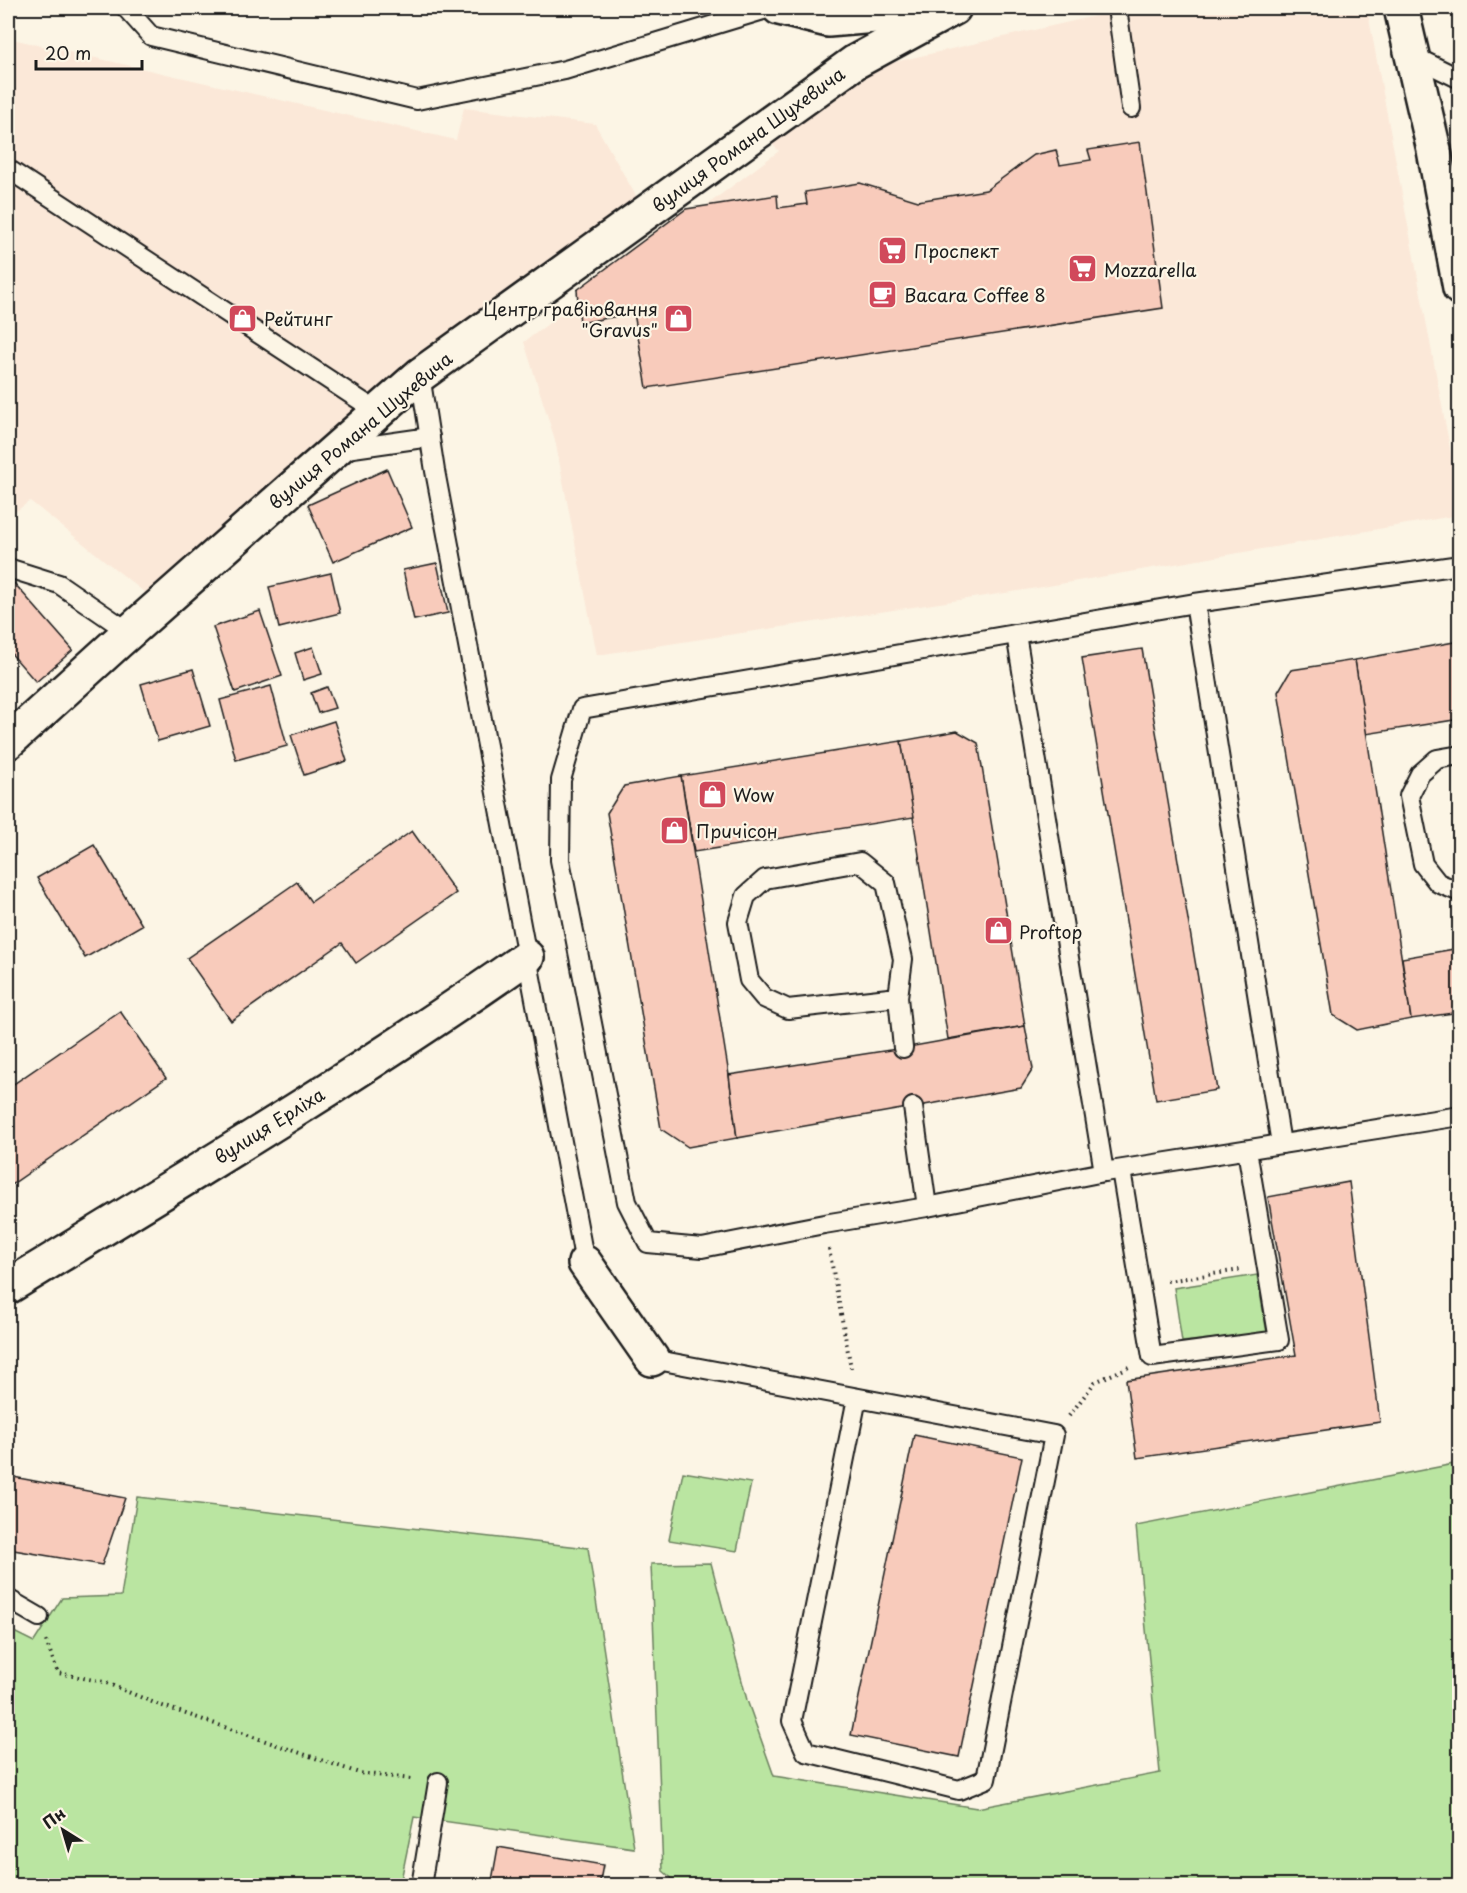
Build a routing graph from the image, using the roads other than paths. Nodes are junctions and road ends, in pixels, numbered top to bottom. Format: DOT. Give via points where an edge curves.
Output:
graph roads {
  1 [pos="126,8"];
  2 [pos="770,8"];
  3 [pos="779,8"];
  4 [pos="1117,8"];
  5 [pos="1401,8"];
  6 [pos="951,9"];
  7 [pos="1413,56"];
  8 [pos="1460,79"];
  9 [pos="1131,108"];
  10 [pos="8,169"];
  11 [pos="1460,288"];
  12 [pos="420,375"];
  13 [pos="378,412"];
  14 [pos="430,437"];
  15 [pos="334,451"];
  16 [pos="1460,565"];
  17 [pos="8,568"];
  18 [pos="1195,603"];
  19 [pos="129,632"];
  20 [pos="1016,634"];
  21 [pos="8,742"];
  22 [pos="1460,755"];
  23 [pos="1460,892"];
  24 [pos="527,957"];
  25 [pos="898,997"];
  26 [pos="903,1048"];
  27 [pos="913,1107"];
  28 [pos="1460,1116"];
  29 [pos="1281,1144"];
  30 [pos="1247,1150"];
  31 [pos="1113,1171"];
  32 [pos="927,1207"];
  33 [pos="585,1263"];
  34 [pos="8,1287"];
  35 [pos="652,1359"];
  36 [pos="857,1398"];
  37 [pos="8,1599"];
  38 [pos="39,1617"];
  39 [pos="438,1782"];
  40 [pos="421,1886"];
  1 -- 2 [label="lane" via="151,36 417,100 565,70"];
  3 -- 6 [label="street" via="828,20"];
  4 -- 9 [label="lane"];
  5 -- 7 [label="street"];
  6 -- 12 [label="street, вулиця Романа Шухевича" via="855,62"];
  7 -- 8 [label="lane"];
  7 -- 11 [label="street"];
  10 -- 13 [label="lane"];
  12 -- 13 [label="street, вулиця Романа Шухевича"];
  12 -- 14 [label="lane"];
  13 -- 15 [label="street, вулиця Романа Шухевича"];
  14 -- 15 [label="lane"];
  14 -- 24 [label="lane"];
  15 -- 19 [label="street, вулиця Романа Шухевича"];
  16 -- 18 [label="lane"];
  17 -- 19 [label="lane" via="59,585"];
  18 -- 20 [label="lane"];
  18 -- 29 [label="lane"];
  19 -- 21 [label="street, вулиця Романа Шухевича"];
  20 -- 31 [label="lane"];
  20 -- 32 [label="lane" via="582,709 561,780 560,860 627,1202 648,1243 702,1248"];
  22 -- 23 [label="lane" via="1437,759 1420,774 1409,796 1423,864 1438,883"];
  24 -- 33 [label="lane"];
  24 -- 34 [label="street, вулиця Ерліха" via="449,1011"];
  25 -- 25 [label="lane" via="903,959 886,884 860,862 765,879 746,896 738,922 749,980 764,998 789,1009"];
  25 -- 26 [label="lane"];
  27 -- 32 [label="lane"];
  28 -- 29 [label="lane"];
  29 -- 30 [label="lane"];
  30 -- 31 [label="lane"];
  30 -- 31 [label="lane" via="1279,1340 1152,1357"];
  31 -- 32 [label="lane"];
  33 -- 35 [label="street"];
  35 -- 36 [label="lane"];
  36 -- 36 [label="lane" via="792,1721 806,1752 960,1790 986,1779 1054,1436"];
  37 -- 38 [label="lane"];
  39 -- 40 [label="lane"];
}
